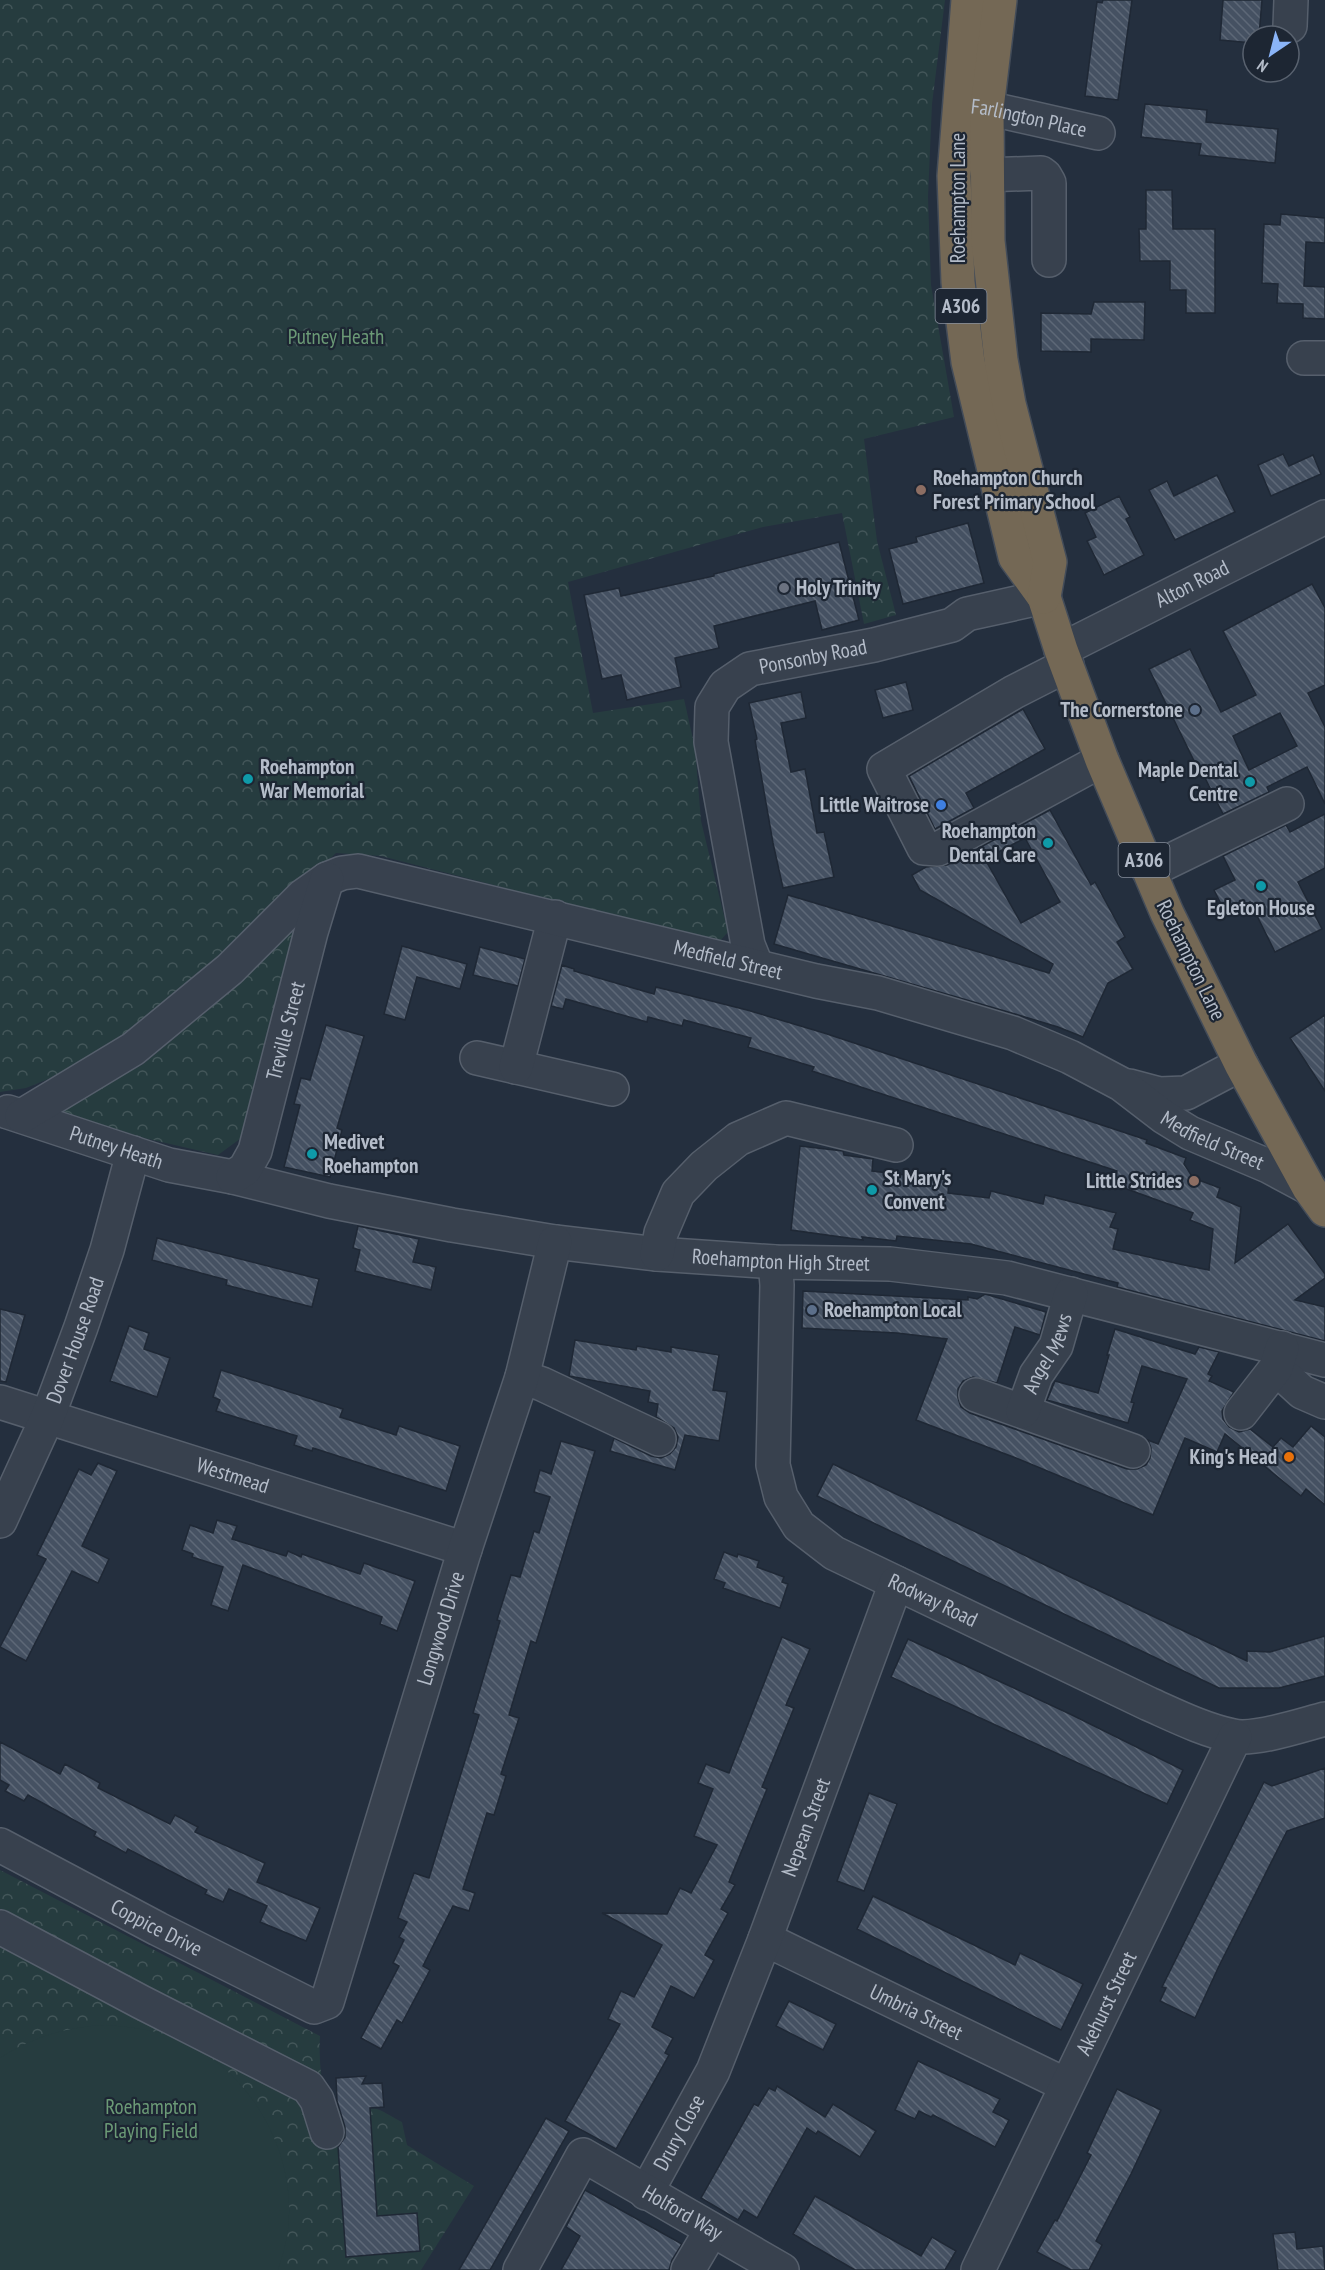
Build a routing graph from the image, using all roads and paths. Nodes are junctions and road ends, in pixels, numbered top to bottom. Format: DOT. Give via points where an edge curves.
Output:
graph roads {
  1 [pos="968,0"];
  2 [pos="1000,0"];
  3 [pos="973,107"];
  4 [pos="1098,133"];
  5 [pos="987,175"];
  6 [pos="954,176"];
  7 [pos="1049,260"];
  8 [pos="1325,517"];
  9 [pos="1044,597"];
  10 [pos="1064,658"];
  11 [pos="1102,760"];
  12 [pos="1287,804"];
  13 [pos="1149,871"];
  14 [pos="327,879"];
  15 [pos="555,917"];
  16 [pos="756,965"];
  17 [pos="477,1058"];
  18 [pos="1241,1064"];
  19 [pos="516,1067"];
  20 [pos="1121,1084"];
  21 [pos="612,1089"];
  22 [pos="11,1113"];
  23 [pos="896,1145"];
  24 [pos="134,1153"];
  25 [pos="233,1177"];
  26 [pos="1317,1199"];
  27 [pos="555,1242"];
  28 [pos="657,1254"];
  29 [pos="775,1262"];
  30 [pos="1071,1294"];
  31 [pos="1279,1358"];
  32 [pos="1325,1360"];
  33 [pos="522,1377"];
  34 [pos="976,1395"];
  35 [pos="1325,1401"];
  36 [pos="0,1402"];
  37 [pos="1023,1411"];
  38 [pos="1241,1413"];
  39 [pos="48,1416"];
  40 [pos="659,1439"];
  41 [pos="1133,1450"];
  42 [pos="0,1521"];
  43 [pos="465,1549"];
  44 [pos="896,1583"];
  45 [pos="1325,1719"];
  46 [pos="1235,1737"];
  47 [pos="0,1845"];
  48 [pos="0,1927"];
  49 [pos="765,1939"];
  50 [pos="314,2007"];
  51 [pos="713,2071"];
  52 [pos="1066,2085"];
  53 [pos="327,2132"];
  54 [pos="646,2193"];
  55 [pos="711,2231"];
  56 [pos="520,2270"];
  57 [pos="688,2270"];
  58 [pos="782,2270"];
  59 [pos="978,2270"];
  1 -- 3 [label="highway, Roehampton Lane / A306"];
  2 -- 3 [label="highway, Roehampton Lane / A306"];
  3 -- 4 [label="street, Farlington Place"];
  3 -- 5 [label="highway, Roehampton Lane / A306"];
  3 -- 6 [label="highway, Roehampton Lane / A306"];
  5 -- 6 [label="street"];
  5 -- 7 [label="street" via="1045,176"];
  5 -- 9 [label="highway, Roehampton Lane / A306" via="988,241 1001,360 1050,562"];
  6 -- 9 [label="highway, Roehampton Lane / A306" via="958,282 968,362 1015,557"];
  8 -- 10 [label="street, Alton Road"];
  9 -- 10 [label="highway, Roehampton Lane / A306"];
  9 -- 16 [label="street, Ponsonby Road" via="967,614 952,625 874,645 750,669 725,687 712,707 711,742 731,861 748,945"];
  10 -- 11 [label="highway, Roehampton Lane / A306"];
  10 -- 11 [label="street, Alton Road" via="884,769 924,848 938,849"];
  11 -- 13 [label="highway, Roehampton Lane / A306"];
  12 -- 13 [label="street"];
  13 -- 18 [label="highway, Roehampton Lane / A306"];
  14 -- 15 [label="street, Medfield Street" via="358,871"];
  14 -- 22 [label="street" via="303,896 230,969 133,1048"];
  14 -- 25 [label="street, Treville Street" via="255,1151 245,1169"];
  15 -- 16 [label="street, Medfield Street"];
  15 -- 19 [label="street"];
  16 -- 20 [label="street, Medfield Street" via="878,993 1013,1033 1071,1057"];
  17 -- 19 [label="street"];
  18 -- 20 [label="street, Medfield Street" via="1186,1093 1159,1094"];
  18 -- 26 [label="highway, Roehampton Lane / A306"];
  19 -- 21 [label="street"];
  20 -- 26 [label="street, Medfield Street" via="1190,1133 1268,1166"];
  22 -- 24 [label="street, Putney Heath"];
  23 -- 28 [label="street" via="786,1118 738,1139 678,1193 661,1233"];
  24 -- 25 [label="street, Putney Heath" via="169,1165"];
  24 -- 39 [label="street, Dover House Road" via="96,1283"];
  25 -- 27 [label="street, Roehampton High Street" via="328,1201"];
  27 -- 28 [label="street, Roehampton High Street"];
  27 -- 33 [label="street, Longwood Drive"];
  28 -- 29 [label="street, Roehampton High Street"];
  29 -- 30 [label="street, Roehampton High Street" via="890,1264 968,1272"];
  29 -- 44 [label="street, Rodway Road" via="773,1464 781,1497 799,1526 834,1553"];
  30 -- 31 [label="street, Roehampton High Street"];
  30 -- 37 [label="street, Angel Mews" via="1056,1346 1036,1375"];
  31 -- 32 [label="street, Roehampton High Street"];
  31 -- 35 [label="street" via="1302,1392"];
  31 -- 38 [label="street"];
  33 -- 40 [label="street"];
  33 -- 43 [label="street, Longwood Drive"];
  34 -- 37 [label="street, Angel Mews"];
  36 -- 39 [label="street, Westmead"];
  37 -- 41 [label="street, Angel Mews"];
  39 -- 42 [label="street, Dover House Road"];
  39 -- 43 [label="street, Westmead"];
  43 -- 50 [label="street, Longwood Drive" via="327,2002"];
  44 -- 46 [label="street, Rodway Road" via="1149,1704"];
  44 -- 49 [label="street, Nepean Street"];
  45 -- 46 [label="street, Rodway Road" via="1276,1733"];
  46 -- 52 [label="street, Akehurst Street"];
  47 -- 50 [label="street, Coppice Drive"];
  48 -- 53 [label="street" via="308,2087 317,2100"];
  49 -- 51 [label="street, Nepean Street"];
  49 -- 52 [label="street, Umbria Street"];
  51 -- 54 [label="street, Drury Close"];
  52 -- 59 [label="street, Akehurst Street"];
  54 -- 55 [label="street, Holford Way"];
  54 -- 56 [label="street, Holford Way" via="583,2155"];
  55 -- 57 [label="street"];
  55 -- 58 [label="street, Holford Way"];
}
